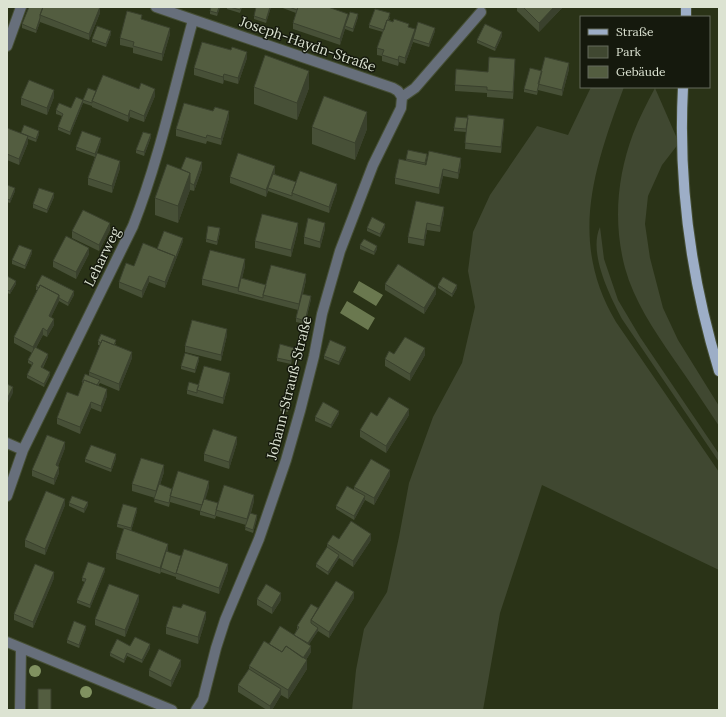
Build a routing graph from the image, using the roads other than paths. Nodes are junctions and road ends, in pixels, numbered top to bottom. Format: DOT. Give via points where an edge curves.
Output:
graph roads {
  1 [pos="21,7"];
  2 [pos="156,7"];
  3 [pos="482,12"];
  4 [pos="193,20"];
  5 [pos="7,46"];
  6 [pos="683,88"];
  7 [pos="402,97"];
  8 [pos="719,371"];
  9 [pos="7,442"];
  10 [pos="23,450"];
  11 [pos="7,496"];
  12 [pos="7,642"];
  13 [pos="21,648"];
  14 [pos="20,710"];
  15 [pos="172,710"];
  16 [pos="196,710"];
  1 -- 5 [label="street"];
  2 -- 4 [label="street, Joseph-Haydn-Straße"];
  3 -- 7 [label="street" via="415,88"];
  4 -- 7 [label="street, Joseph-Haydn-Straße" via="393,88"];
  4 -- 10 [label="street, Leharweg" via="155,161 136,220"];
  6 -- 8 [label="main road" via="683,173 689,232 697,285"];
  7 -- 16 [label="street, Johann-Strauß-Straße" via="401,108 373,165 340,251 286,460 259,538 225,620 203,699"];
  9 -- 10 [label="street"];
  10 -- 11 [label="street, Leharweg"];
  12 -- 13 [label="street"];
  13 -- 14 [label="street"];
  13 -- 15 [label="street"];
}
